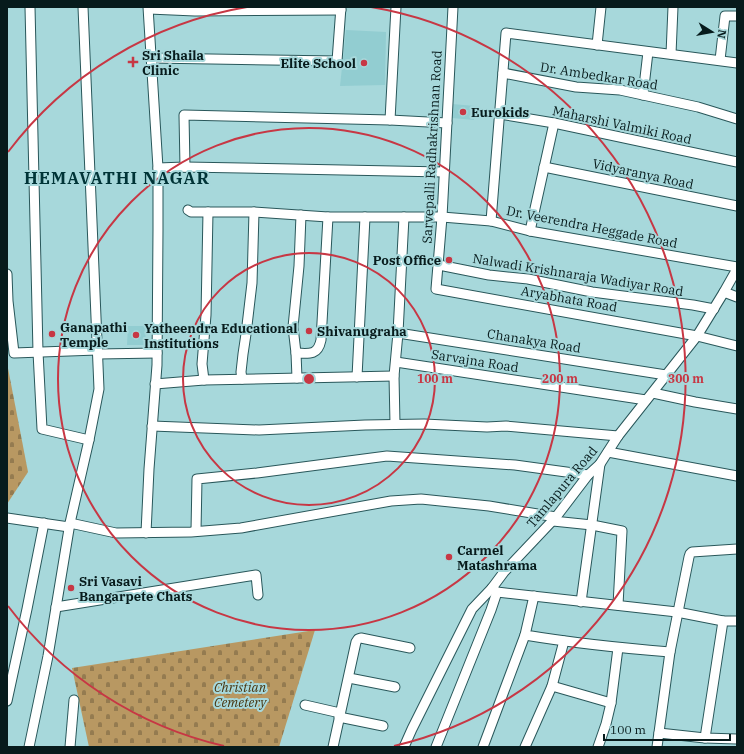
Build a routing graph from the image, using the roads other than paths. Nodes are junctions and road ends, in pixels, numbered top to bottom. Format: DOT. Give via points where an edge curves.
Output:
graph roads {
  1 [pos="30,7"];
  2 [pos="82,7"];
  3 [pos="396,7"];
  4 [pos="453,7"];
  5 [pos="601,7"];
  6 [pos="673,7"];
  7 [pos="149,8"];
  8 [pos="341,9"];
  9 [pos="737,16"];
  10 [pos="597,45"];
  11 [pos="648,52"];
  12 [pos="671,54"];
  13 [pos="151,58"];
  14 [pos="720,60"];
  15 [pos="737,63"];
  16 [pos="503,73"];
  17 [pos="643,95"];
  18 [pos="500,114"];
  19 [pos="737,119"];
  20 [pos="390,120"];
  21 [pos="447,123"];
  22 [pos="554,123"];
  23 [pos="737,162"];
  24 [pos="185,167"];
  25 [pos="544,167"];
  26 [pos="158,168"];
  27 [pos="444,172"];
  28 [pos="737,206"];
  29 [pos="188,210"];
  30 [pos="208,212"];
  31 [pos="254,212"];
  32 [pos="301,215"];
  33 [pos="328,217"];
  34 [pos="365,217"];
  35 [pos="404,217"];
  36 [pos="442,217"];
  37 [pos="491,221"];
  38 [pos="530,231"];
  39 [pos="439,266"];
  40 [pos="737,268"];
  41 [pos="7,274"];
  42 [pos="436,289"];
  43 [pos="724,292"];
  44 [pos="737,297"];
  45 [pos="714,309"];
  46 [pos="398,333"];
  47 [pos="697,336"];
  48 [pos="737,346"];
  49 [pos="38,352"];
  50 [pos="97,352"];
  51 [pos="157,353"];
  52 [pos="296,353"];
  53 [pos="396,362"];
  54 [pos="666,374"];
  55 [pos="394,376"];
  56 [pos="357,377"];
  57 [pos="297,378"];
  58 [pos="242,379"];
  59 [pos="204,380"];
  60 [pos="155,384"];
  61 [pos="653,393"];
  62 [pos="646,400"];
  63 [pos="737,409"];
  64 [pos="396,424"];
  65 [pos="152,426"];
  66 [pos="618,436"];
  67 [pos="89,440"];
  68 [pos="608,452"];
  69 [pos="600,464"];
  70 [pos="588,475"];
  71 [pos="737,476"];
  72 [pos="7,518"];
  73 [pos="555,519"];
  74 [pos="44,523"];
  75 [pos="70,525"];
  76 [pos="592,525"];
  77 [pos="196,531"];
  78 [pos="146,533"];
  79 [pos="737,549"];
  80 [pos="494,590"];
  81 [pos="258,595"];
  82 [pos="534,596"];
  83 [pos="582,602"];
  84 [pos="618,605"];
  85 [pos="56,607"];
  86 [pos="677,612"];
  87 [pos="723,621"];
  88 [pos="737,622"];
  89 [pos="525,635"];
  90 [pos="564,641"];
  91 [pos="410,648"];
  92 [pos="618,648"];
  93 [pos="670,652"];
  94 [pos="349,678"];
  95 [pos="552,686"];
  96 [pos="395,687"];
  97 [pos="74,700"];
  98 [pos="7,701"];
  99 [pos="611,703"];
  100 [pos="305,705"];
  101 [pos="340,715"];
  102 [pos="383,726"];
  103 [pos="659,733"];
  104 [pos="705,738"];
  105 [pos="737,739"];
  106 [pos="29,747"];
  107 [pos="70,747"];
  108 [pos="332,747"];
  109 [pos="404,747"];
  110 [pos="436,747"];
  111 [pos="483,747"];
  112 [pos="525,747"];
  113 [pos="598,747"];
  114 [pos="657,747"];
  1 -- 49 [label="street"];
  2 -- 50 [label="street"];
  3 -- 20 [label="street"];
  4 -- 21 [label="street, Sarvepalli Radhakrishnan Road"];
  5 -- 10 [label="street"];
  6 -- 12 [label="street"];
  7 -- 8 [label="street" via="195,12"];
  7 -- 13 [label="street"];
  8 -- 13 [label="street" via="337,61"];
  9 -- 14 [label="street" via="726,16"];
  10 -- 11 [label="street"];
  10 -- 16 [label="street" via="506,33"];
  11 -- 12 [label="street"];
  11 -- 17 [label="street"];
  12 -- 14 [label="street"];
  13 -- 26 [label="street"];
  14 -- 15 [label="street"];
  16 -- 17 [label="street, Dr. Ambedkar Road" via="576,87 620,90"];
  16 -- 18 [label="street"];
  17 -- 19 [label="street, Dr. Ambedkar Road"];
  18 -- 22 [label="street, Maharshi Valmiki Road"];
  18 -- 37 [label="street"];
  20 -- 21 [label="street"];
  20 -- 24 [label="street" via="184,115"];
  21 -- 27 [label="street, Sarvepalli Radhakrishnan Road"];
  22 -- 23 [label="street, Maharshi Valmiki Road"];
  22 -- 25 [label="street"];
  24 -- 26 [label="street"];
  24 -- 27 [label="street"];
  25 -- 28 [label="street, Vidyaranya Road"];
  25 -- 38 [label="street"];
  26 -- 51 [label="street"];
  27 -- 36 [label="street, Sarvepalli Radhakrishnan Road"];
  29 -- 30 [label="street, Dr. Veerendra Heggade Road"];
  30 -- 31 [label="street, Dr. Veerendra Heggade Road"];
  30 -- 59 [label="street" via="206,315 202,364"];
  31 -- 32 [label="street, Dr. Veerendra Heggade Road"];
  31 -- 58 [label="street" via="252,283"];
  32 -- 33 [label="street, Dr. Veerendra Heggade Road"];
  32 -- 52 [label="street" via="300,266 293,327"];
  33 -- 34 [label="street, Dr. Veerendra Heggade Road"];
  33 -- 52 [label="street" via="320,345 312,353"];
  34 -- 35 [label="street, Dr. Veerendra Heggade Road"];
  34 -- 56 [label="street"];
  35 -- 36 [label="street, Dr. Veerendra Heggade Road"];
  35 -- 46 [label="street"];
  36 -- 37 [label="street, Dr. Veerendra Heggade Road"];
  36 -- 39 [label="street, Sarvepalli Radhakrishnan Road"];
  37 -- 38 [label="street, Dr. Veerendra Heggade Road"];
  38 -- 40 [label="street, Dr. Veerendra Heggade Road"];
  39 -- 42 [label="street, Sarvepalli Radhakrishnan Road"];
  39 -- 45 [label="street, Nalwadi Krishnaraja Wadiyar Road" via="592,292"];
  40 -- 43 [label="street, Tamlapura Road"];
  41 -- 49 [label="street" via="14,353"];
  42 -- 47 [label="street, Aryabhata Road"];
  43 -- 44 [label="street"];
  43 -- 45 [label="street, Tamlapura Road"];
  45 -- 47 [label="street, Tamlapura Road"];
  46 -- 53 [label="street"];
  46 -- 54 [label="street, Chanakya Road"];
  47 -- 48 [label="street, Aryabhata Road"];
  47 -- 54 [label="street, Tamlapura Road"];
  49 -- 50 [label="street"];
  49 -- 67 [label="street" via="42,429"];
  50 -- 51 [label="street"];
  50 -- 67 [label="street" via="99,388"];
  51 -- 60 [label="street"];
  52 -- 57 [label="street"];
  53 -- 55 [label="street"];
  53 -- 62 [label="street, Sarvajna Road"];
  54 -- 61 [label="street, Tamlapura Road"];
  55 -- 56 [label="street"];
  55 -- 64 [label="street"];
  56 -- 57 [label="street"];
  57 -- 58 [label="street"];
  58 -- 59 [label="street"];
  59 -- 60 [label="street"];
  60 -- 65 [label="street"];
  61 -- 62 [label="street, Tamlapura Road"];
  61 -- 63 [label="street"];
  62 -- 66 [label="street, Tamlapura Road"];
  64 -- 65 [label="street" via="259,430"];
  64 -- 66 [label="street" via="506,426"];
  65 -- 78 [label="street"];
  66 -- 68 [label="street, Tamlapura Road"];
  67 -- 75 [label="street"];
  68 -- 69 [label="street, Tamlapura Road"];
  68 -- 71 [label="street"];
  69 -- 70 [label="street, Tamlapura Road"];
  69 -- 76 [label="street"];
  70 -- 73 [label="street, Tamlapura Road"];
  70 -- 77 [label="street" via="515,465 387,456 197,479"];
  72 -- 74 [label="street"];
  73 -- 76 [label="street"];
  73 -- 77 [label="street" via="489,506 421,499 392,501 241,528"];
  73 -- 80 [label="street, Tamlapura Road" via="504,572"];
  74 -- 75 [label="street"];
  74 -- 98 [label="street"];
  75 -- 78 [label="street" via="116,534"];
  75 -- 85 [label="street"];
  76 -- 83 [label="street"];
  76 -- 84 [label="street" via="622,531"];
  77 -- 78 [label="street"];
  79 -- 86 [label="street" via="690,554"];
  80 -- 82 [label="street"];
  80 -- 109 [label="street, Tamlapura Road" via="472,609"];
  80 -- 110 [label="street" via="488,617"];
  81 -- 85 [label="street" via="256,575"];
  82 -- 83 [label="street"];
  82 -- 89 [label="street"];
  83 -- 84 [label="street"];
  84 -- 86 [label="street"];
  85 -- 106 [label="street"];
  86 -- 87 [label="street"];
  86 -- 93 [label="street"];
  87 -- 88 [label="street"];
  87 -- 104 [label="street"];
  89 -- 90 [label="street"];
  89 -- 111 [label="street"];
  90 -- 92 [label="street"];
  90 -- 95 [label="street"];
  91 -- 94 [label="street" via="358,639"];
  92 -- 93 [label="street"];
  92 -- 99 [label="street"];
  93 -- 103 [label="street"];
  94 -- 96 [label="street"];
  94 -- 101 [label="street"];
  95 -- 99 [label="street"];
  95 -- 112 [label="street"];
  97 -- 107 [label="street"];
  99 -- 113 [label="street"];
  100 -- 101 [label="street"];
  101 -- 102 [label="street"];
  101 -- 108 [label="street"];
  103 -- 104 [label="street"];
  103 -- 114 [label="street"];
  104 -- 105 [label="street"];
}
